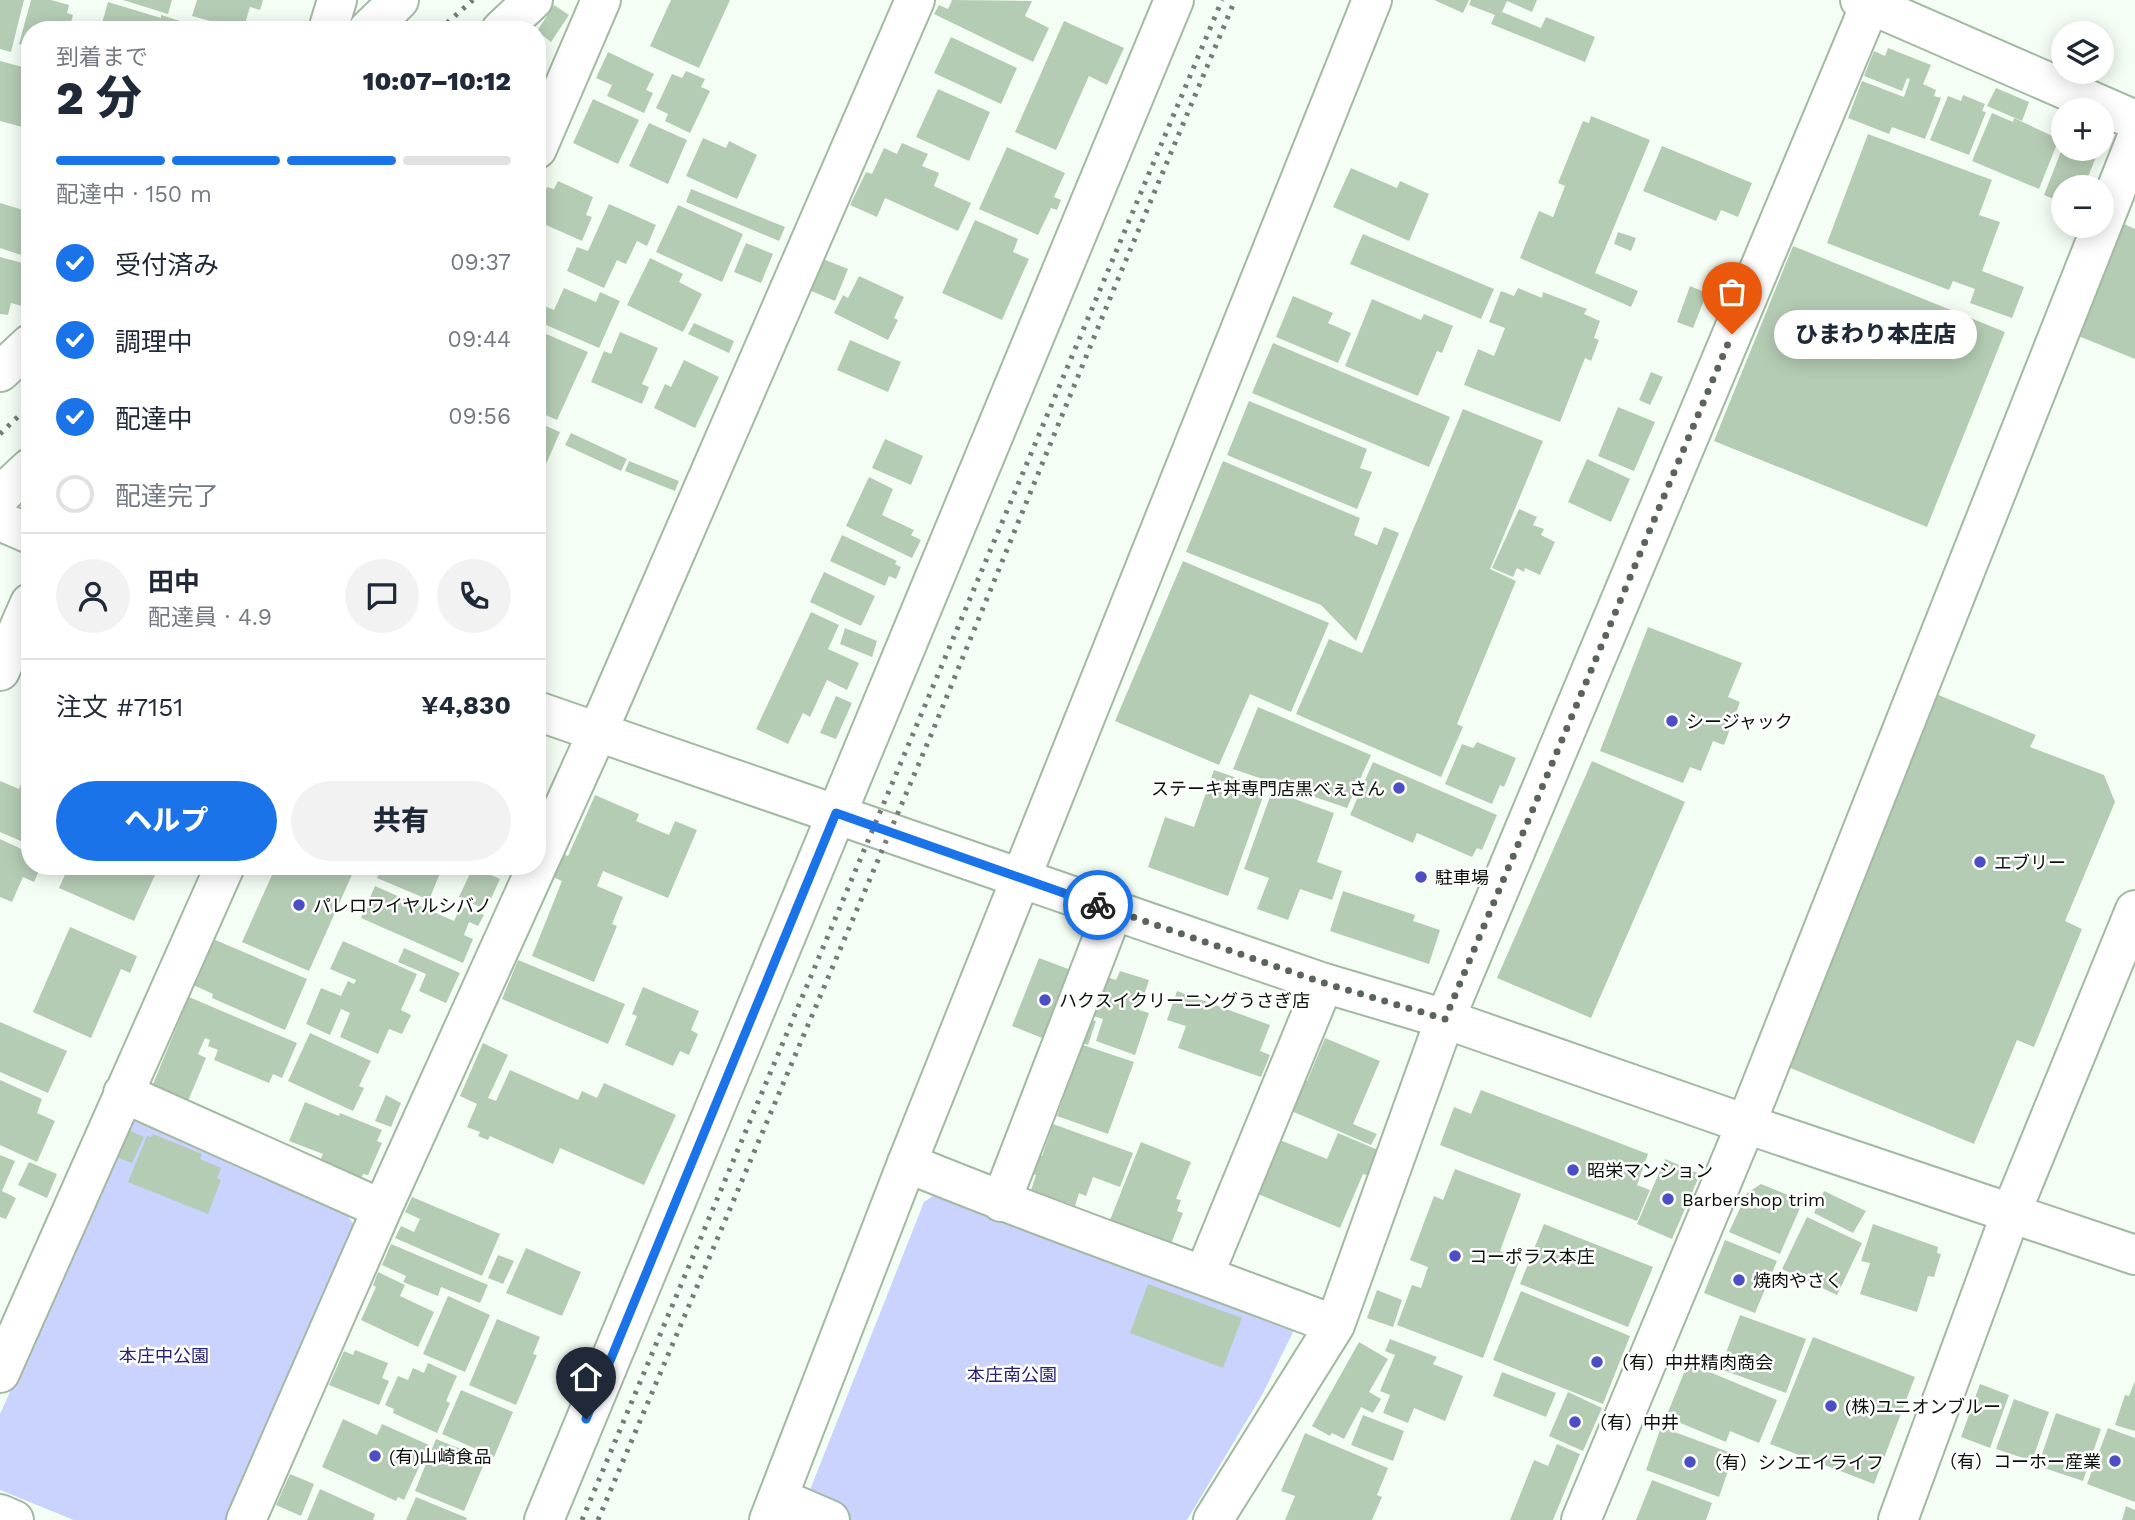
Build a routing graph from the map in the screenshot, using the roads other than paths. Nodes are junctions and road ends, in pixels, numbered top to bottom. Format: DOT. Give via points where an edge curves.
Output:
graph roads {
  1 [pos="337,0"];
  2 [pos="399,0"];
  3 [pos="533,0"];
  4 [pos="601,0"];
  5 [pos="915,0"];
  6 [pos="1174,0"];
  7 [pos="1372,0"];
  8 [pos="1867,1"];
  9 [pos="331,21"];
  10 [pos="377,21"];
  11 [pos="511,21"];
  12 [pos="2135,120"];
  13 [pos="546,128"];
  14 [pos="2135,142"];
  15 [pos="21,352"];
  16 [pos="0,372"];
  17 [pos="21,476"];
  18 [pos="0,496"];
  19 [pos="0,521"];
  20 [pos="21,530"];
  21 [pos="21,623"];
  22 [pos="0,671"];
  23 [pos="546,713"];
  24 [pos="598,731"];
  25 [pos="836,813"];
  26 [pos="546,846"];
  27 [pos="221,875"];
  28 [pos="533,875"];
  29 [pos="1022,877"];
  30 [pos="2135,910"];
  31 [pos="1113,911"];
  32 [pos="1324,983"];
  33 [pos="1445,1019"];
  34 [pos="123,1093"];
  35 [pos="1746,1124"];
  36 [pos="906,1163"];
  37 [pos="1001,1202"];
  38 [pos="382,1209"];
  39 [pos="2011,1213"];
  40 [pos="2135,1255"];
  41 [pos="1204,1275"];
  42 [pos="1335,1325"];
  43 [pos="0,1373"];
  44 [pos="774,1509"];
  45 [pos="0,1514"];
  46 [pos="14,1520"];
  47 [pos="246,1520"];
  48 [pos="544,1520"];
  49 [pos="830,1520"];
  50 [pos="1213,1520"];
  51 [pos="1581,1520"];
  52 [pos="1898,1520"];
  1 -- 9 [label="street"];
  2 -- 10 [label="street"];
  3 -- 11 [label="street"];
  4 -- 13 [label="street"];
  5 -- 24 [label="street"];
  6 -- 25 [label="street"];
  7 -- 29 [label="street"];
  8 -- 12 [label="street"];
  8 -- 33 [label="street"];
  14 -- 35 [label="street"];
  15 -- 16 [label="street"];
  17 -- 18 [label="street"];
  19 -- 20 [label="street"];
  21 -- 22 [label="street"];
  23 -- 24 [label="street"];
  24 -- 25 [label="street"];
  24 -- 26 [label="street"];
  25 -- 29 [label="street"];
  25 -- 48 [label="street"];
  27 -- 34 [label="street"];
  28 -- 38 [label="street"];
  29 -- 31 [label="street"];
  29 -- 36 [label="street"];
  30 -- 39 [label="street"];
  31 -- 32 [label="street"];
  31 -- 37 [label="street"];
  32 -- 33 [label="street"];
  32 -- 41 [label="street"];
  33 -- 35 [label="street"];
  33 -- 42 [label="street"];
  34 -- 38 [label="street"];
  34 -- 43 [label="street"];
  35 -- 39 [label="street"];
  35 -- 51 [label="street"];
  36 -- 37 [label="street"];
  36 -- 44 [label="street"];
  37 -- 41 [label="street"];
  38 -- 47 [label="street"];
  39 -- 40 [label="street"];
  39 -- 52 [label="street"];
  41 -- 42 [label="street"];
  42 -- 50 [label="street"];
  44 -- 49 [label="street"];
  45 -- 46 [label="street"];
}
